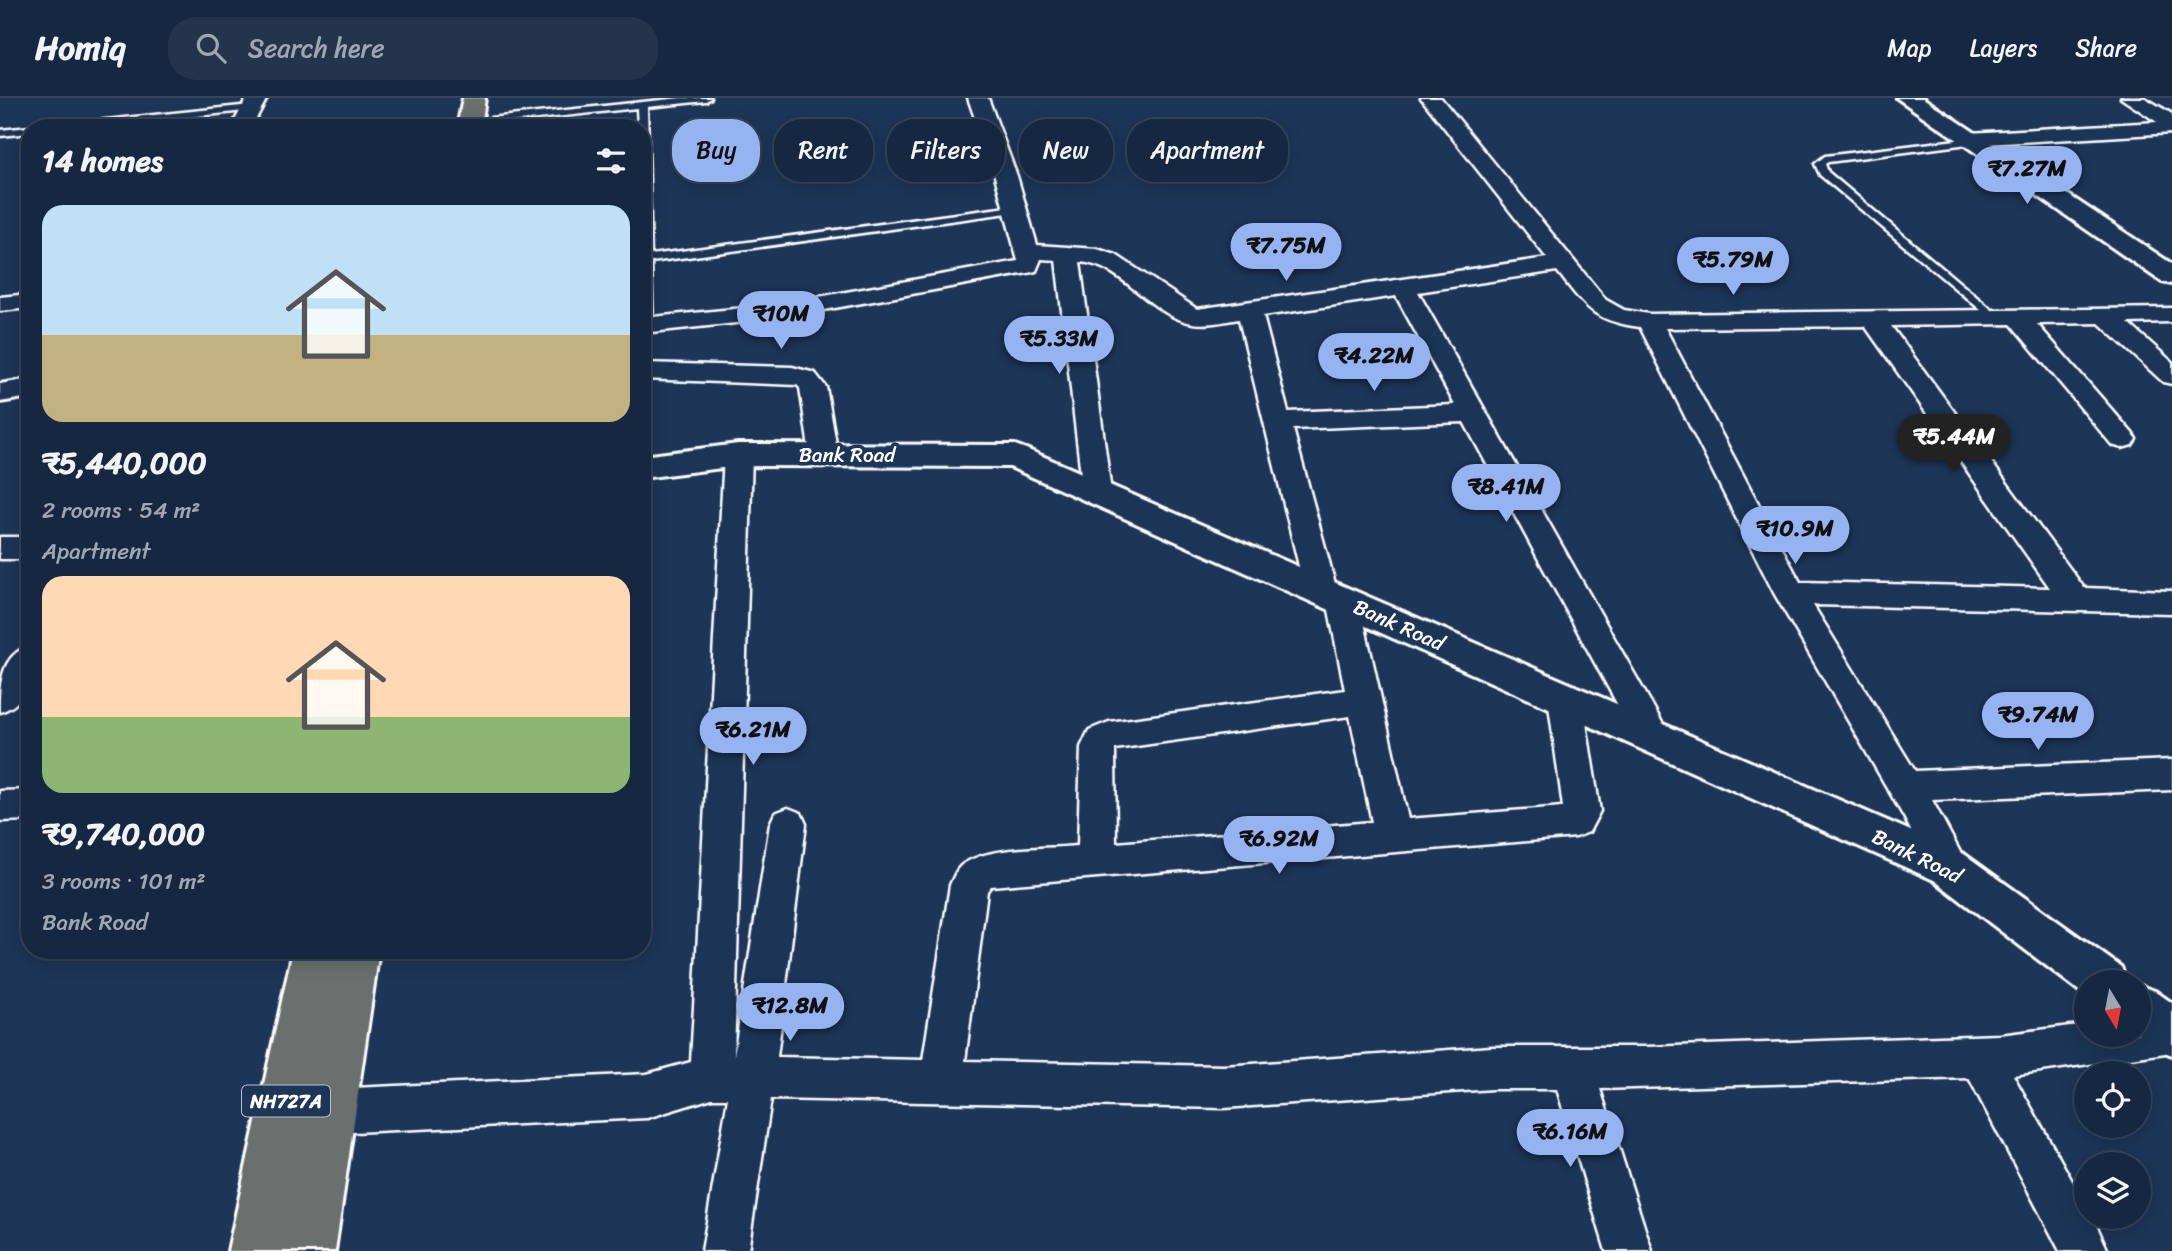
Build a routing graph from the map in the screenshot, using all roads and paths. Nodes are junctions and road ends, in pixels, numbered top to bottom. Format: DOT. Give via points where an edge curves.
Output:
graph roads {
  1 [pos="474,98"];
  2 [pos="706,98"];
  3 [pos="978,98"];
  4 [pos="1432,98"];
  5 [pos="1908,98"];
  6 [pos="2131,98"];
  7 [pos="254,103"];
  8 [pos="642,105"];
  9 [pos="128,119"];
  10 [pos="246,119"];
  11 [pos="486,119"];
  12 [pos="642,119"];
  13 [pos="2172,125"];
  14 [pos="21,132"];
  15 [pos="0,133"];
  16 [pos="1971,140"];
  17 [pos="1015,209"];
  18 [pos="1027,251"];
  19 [pos="1067,254"];
  20 [pos="651,259"];
  21 [pos="1564,264"];
  22 [pos="2172,275"];
  23 [pos="1404,288"];
  24 [pos="21,302"];
  25 [pos="0,304"];
  26 [pos="1249,311"];
  27 [pos="2172,315"];
  28 [pos="2106,316"];
  29 [pos="2006,317"];
  30 [pos="1873,319"];
  31 [pos="1649,321"];
  32 [pos="651,325"];
  33 [pos="651,371"];
  34 [pos="2172,376"];
  35 [pos="21,390"];
  36 [pos="0,393"];
  37 [pos="1474,413"];
  38 [pos="1277,421"];
  39 [pos="2122,439"];
  40 [pos="738,455"];
  41 [pos="824,455"];
  42 [pos="651,466"];
  43 [pos="1097,492"];
  44 [pos="0,548"];
  45 [pos="21,548"];
  46 [pos="1790,593"];
  47 [pos="1332,595"];
  48 [pos="2075,600"];
  49 [pos="2172,602"];
  50 [pos="21,670"];
  51 [pos="1566,698"];
  52 [pos="0,699"];
  53 [pos="1364,701"];
  54 [pos="1652,736"];
  55 [pos="2172,775"];
  56 [pos="1906,786"];
  57 [pos="21,805"];
  58 [pos="0,806"];
  59 [pos="788,824"];
  60 [pos="1393,837"];
  61 [pos="1097,861"];
  62 [pos="1949,867"];
  63 [pos="315,959"];
  64 [pos="353,959"];
  65 [pos="2088,970"];
  66 [pos="2151,1017"];
  67 [pos="2172,1032"];
  68 [pos="1980,1056"];
  69 [pos="1572,1068"];
  70 [pos="712,1077"];
  71 [pos="753,1079"];
  72 [pos="941,1083"];
  73 [pos="306,1112"];
  74 [pos="255,1251"];
  75 [pos="308,1251"];
  76 [pos="725,1251"];
  77 [pos="1629,1251"];
  78 [pos="2085,1251"];
  1 -- 11 [label="highway"];
  2 -- 8 [label="lane"];
  3 -- 17 [label="street"];
  4 -- 21 [label="street"];
  5 -- 16 [label="street"];
  6 -- 13 [label="street"];
  7 -- 9 [label="lane"];
  7 -- 10 [label="street"];
  8 -- 11 [label="lane"];
  8 -- 12 [label="lane"];
  13 -- 16 [label="street"];
  14 -- 15 [label="lane"];
  16 -- 22 [label="street"];
  16 -- 29 [label="lane" via="1825,159 1820,164 1824,173"];
  17 -- 18 [label="street"];
  17 -- 20 [label="lane"];
  18 -- 19 [label="street"];
  18 -- 32 [label="street" via="1030,262 1019,269 774,312"];
  19 -- 26 [label="street" via="1108,260 1192,316"];
  19 -- 43 [label="street"];
  21 -- 23 [label="street"];
  21 -- 31 [label="street" via="1609,314"];
  23 -- 26 [label="street"];
  23 -- 37 [label="street"];
  24 -- 25 [label="street"];
  26 -- 38 [label="street"];
  27 -- 28 [label="street"];
  28 -- 29 [label="street"];
  28 -- 34 [label="street"];
  29 -- 30 [label="street"];
  29 -- 39 [label="street"];
  30 -- 31 [label="street"];
  30 -- 48 [label="street"];
  31 -- 46 [label="street"];
  33 -- 41 [label="street" via="806,379 813,387"];
  35 -- 36 [label="street"];
  37 -- 38 [label="street"];
  37 -- 54 [label="street"];
  38 -- 47 [label="street"];
  40 -- 41 [label="street, Bank Road"];
  40 -- 42 [label="street, Bank Road"];
  40 -- 70 [label="street"];
  41 -- 43 [label="street, Bank Road" via="1015,456"];
  43 -- 47 [label="street, Bank Road"];
  44 -- 45 [label="street"];
  46 -- 48 [label="street"];
  46 -- 56 [label="street"];
  47 -- 51 [label="street, Bank Road"];
  47 -- 53 [label="street"];
  48 -- 49 [label="street"];
  50 -- 52 [label="street"];
  51 -- 54 [label="street, Bank Road"];
  51 -- 60 [label="street" via="1582,811 1576,821"];
  53 -- 60 [label="street"];
  53 -- 61 [label="street" via="1101,740"];
  54 -- 62 [label="street, Bank Road"];
  55 -- 56 [label="street"];
  56 -- 62 [label="street"];
  57 -- 58 [label="street"];
  59 -- 71 [label="street"];
  60 -- 61 [label="street"];
  61 -- 72 [label="street" via="990,870 969,885"];
  62 -- 65 [label="street, Bank Road"];
  63 -- 73 [label="highway, NH727A"];
  64 -- 73 [label="highway, NH727A"];
  66 -- 67 [label="street"];
  67 -- 68 [label="street"];
  68 -- 69 [label="street"];
  68 -- 78 [label="street"];
  69 -- 72 [label="street" via="1492,1068 1224,1087"];
  69 -- 77 [label="street"];
  70 -- 71 [label="street"];
  70 -- 73 [label="street" via="648,1096"];
  71 -- 72 [label="street"];
  71 -- 76 [label="street"];
  73 -- 74 [label="highway, NH727A"];
  73 -- 75 [label="highway, NH727A"];
}
